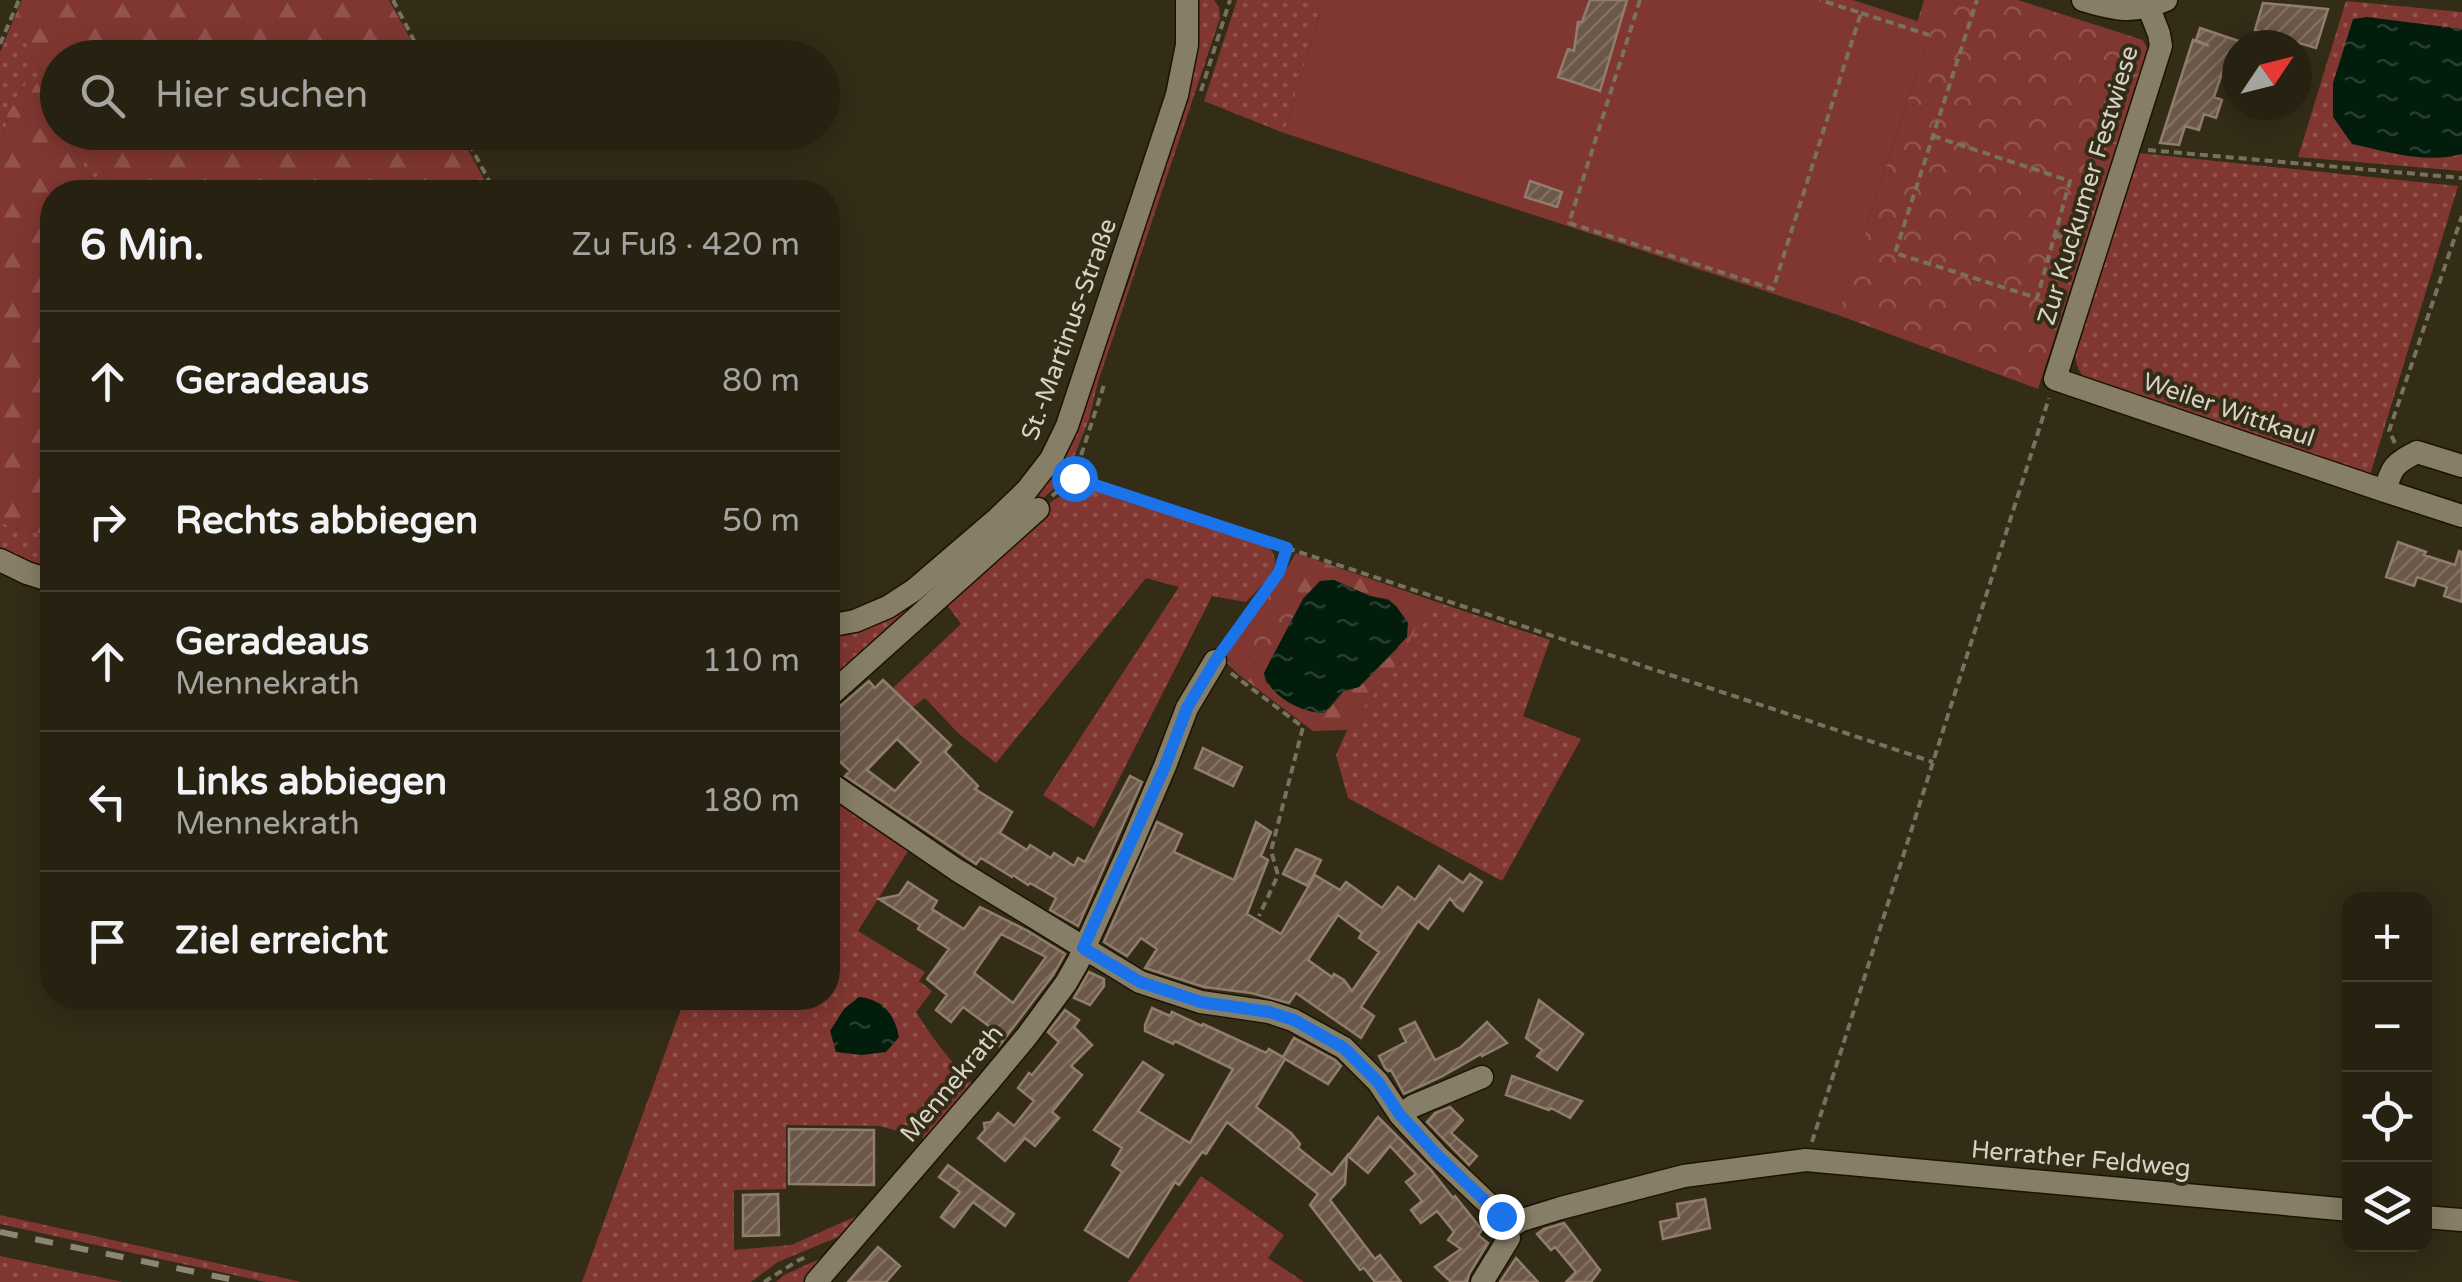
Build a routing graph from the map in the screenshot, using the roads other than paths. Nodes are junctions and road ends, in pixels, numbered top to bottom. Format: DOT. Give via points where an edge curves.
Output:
graph roads {
  1 [pos="1186,0"];
  2 [pos="2083,0"];
  3 [pos="2157,4"];
  4 [pos="2055,380"];
  5 [pos="2462,466"];
  6 [pos="2384,491"];
  7 [pos="1038,509"];
  8 [pos="2462,516"];
  9 [pos="0,560"];
  10 [pos="40,578"];
  11 [pos="840,624"];
  12 [pos="1215,661"];
  13 [pos="840,685"];
  14 [pos="840,790"];
  15 [pos="1083,948"];
  16 [pos="1482,1077"];
  17 [pos="1400,1115"];
  18 [pos="2342,1209"];
  19 [pos="2432,1218"];
  20 [pos="2462,1220"];
  21 [pos="1506,1228"];
  22 [pos="816,1282"];
  23 [pos="1482,1282"];
  1 -- 11 [label="street, St.-Martinus-Straße" via="1187,45 1177,95 1052,459 998,518 914,590"];
  2 -- 3 [label="street" via="2131,11"];
  3 -- 4 [label="street, Zur Kuckumer Festwiese" via="2161,46"];
  4 -- 6 [label="street, Weiler Wittkaul"];
  5 -- 6 [label="street" via="2417,452 2397,462"];
  6 -- 8 [label="street, Weiler Wittkaul"];
  7 -- 13 [label="street"];
  9 -- 10 [label="street"];
  12 -- 15 [label="street, Mennekrath" via="1187,708"];
  14 -- 15 [label="street"];
  15 -- 17 [label="street" via="1170,993 1269,1012 1322,1034 1359,1062"];
  15 -- 22 [label="street, Mennekrath" via="1027,1036"];
  16 -- 17 [label="street"];
  17 -- 21 [label="street"];
  18 -- 21 [label="street, Herrather Feldweg" via="1806,1160 1684,1176"];
  19 -- 20 [label="street"];
  21 -- 23 [label="street" via="1508,1238"];
}
